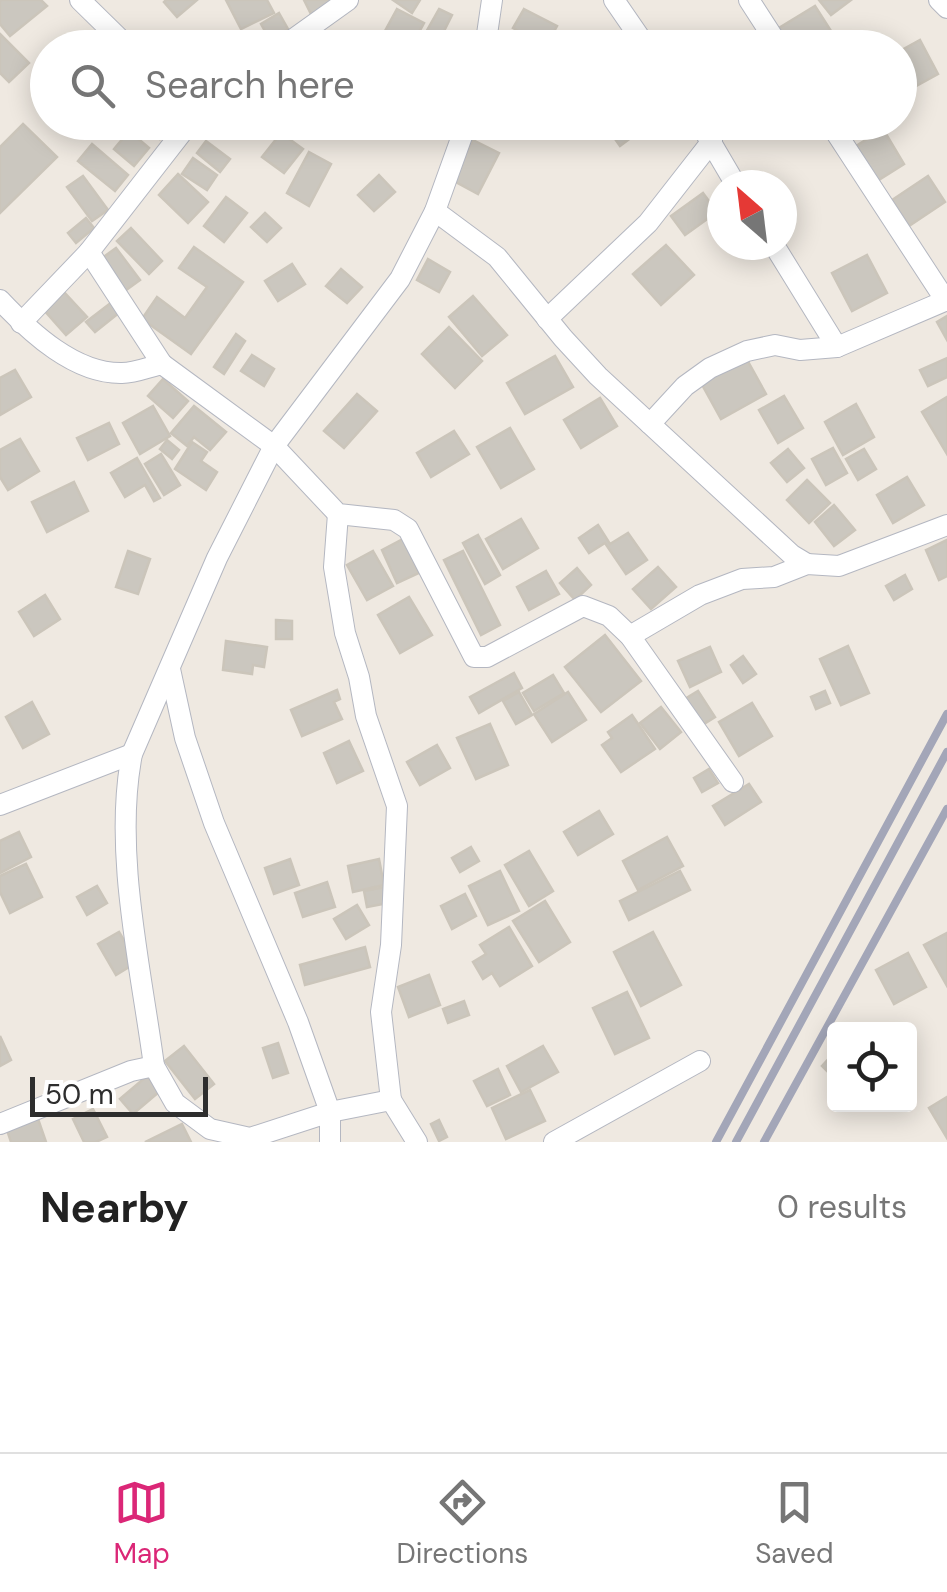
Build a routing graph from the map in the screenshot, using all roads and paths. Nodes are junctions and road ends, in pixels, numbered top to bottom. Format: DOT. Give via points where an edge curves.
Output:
graph roads {
  1 [pos="80,0"];
  2 [pos="348,0"];
  3 [pos="614,0"];
  4 [pos="749,0"];
  5 [pos="939,0"];
  6 [pos="490,1"];
  7 [pos="947,8"];
  8 [pos="111,30"];
  9 [pos="306,30"];
  10 [pos="487,30"];
  11 [pos="635,30"];
  12 [pos="768,30"];
  13 [pos="176,140"];
  14 [pos="461,140"];
  15 [pos="841,140"];
  16 [pos="712,141"];
  17 [pos="728,170"];
  18 [pos="436,211"];
  19 [pos="89,252"];
  20 [pos="783,260"];
  21 [pos="0,300"];
  22 [pos="946,300"];
  23 [pos="547,318"];
  24 [pos="21,323"];
  25 [pos="837,348"];
  26 [pos="162,364"];
  27 [pos="650,424"];
  28 [pos="274,446"];
  29 [pos="338,514"];
  30 [pos="947,525"];
  31 [pos="806,564"];
  32 [pos="630,636"];
  33 [pos="170,669"];
  34 [pos="132,754"];
  35 [pos="733,782"];
  36 [pos="0,806"];
  37 [pos="700,1060"];
  38 [pos="154,1066"];
  39 [pos="391,1100"];
  40 [pos="330,1112"];
  41 [pos="0,1124"];
  42 [pos="330,1142"];
  43 [pos="417,1142"];
  44 [pos="554,1142"];
  1 -- 8 [label="street"];
  2 -- 9 [label="street"];
  3 -- 11 [label="street"];
  4 -- 12 [label="street"];
  5 -- 7 [label="street"];
  6 -- 10 [label="street"];
  13 -- 19 [label="street"];
  14 -- 18 [label="street"];
  15 -- 22 [label="street"];
  16 -- 17 [label="street"];
  16 -- 23 [label="street" via="648,223"];
  18 -- 23 [label="street" via="497,257"];
  18 -- 28 [label="street" via="400,280"];
  19 -- 24 [label="street"];
  19 -- 26 [label="street"];
  20 -- 25 [label="street"];
  21 -- 24 [label="street"];
  22 -- 25 [label="street"];
  23 -- 27 [label="street"];
  24 -- 26 [label="street" via="81,366 123,373"];
  25 -- 27 [label="street" via="775,345 747,351 685,386"];
  26 -- 28 [label="street"];
  27 -- 31 [label="street"];
  28 -- 29 [label="street"];
  28 -- 33 [label="street"];
  29 -- 32 [label="street" via="394,520 408,529 474,657 487,657 584,606"];
  29 -- 39 [label="street" via="334,568 344,633 397,806 382,1012"];
  30 -- 31 [label="street" via="839,566"];
  31 -- 32 [label="street" via="700,595"];
  32 -- 35 [label="street"];
  33 -- 34 [label="street"];
  33 -- 40 [label="street" via="214,823"];
  34 -- 36 [label="street"];
  34 -- 38 [label="street" via="126,785 129,882"];
  37 -- 44 [label="street"];
  38 -- 40 [label="street" via="175,1103 210,1129 250,1138"];
  38 -- 41 [label="street"];
  39 -- 40 [label="street"];
  39 -- 43 [label="street"];
  40 -- 42 [label="street"];
}
